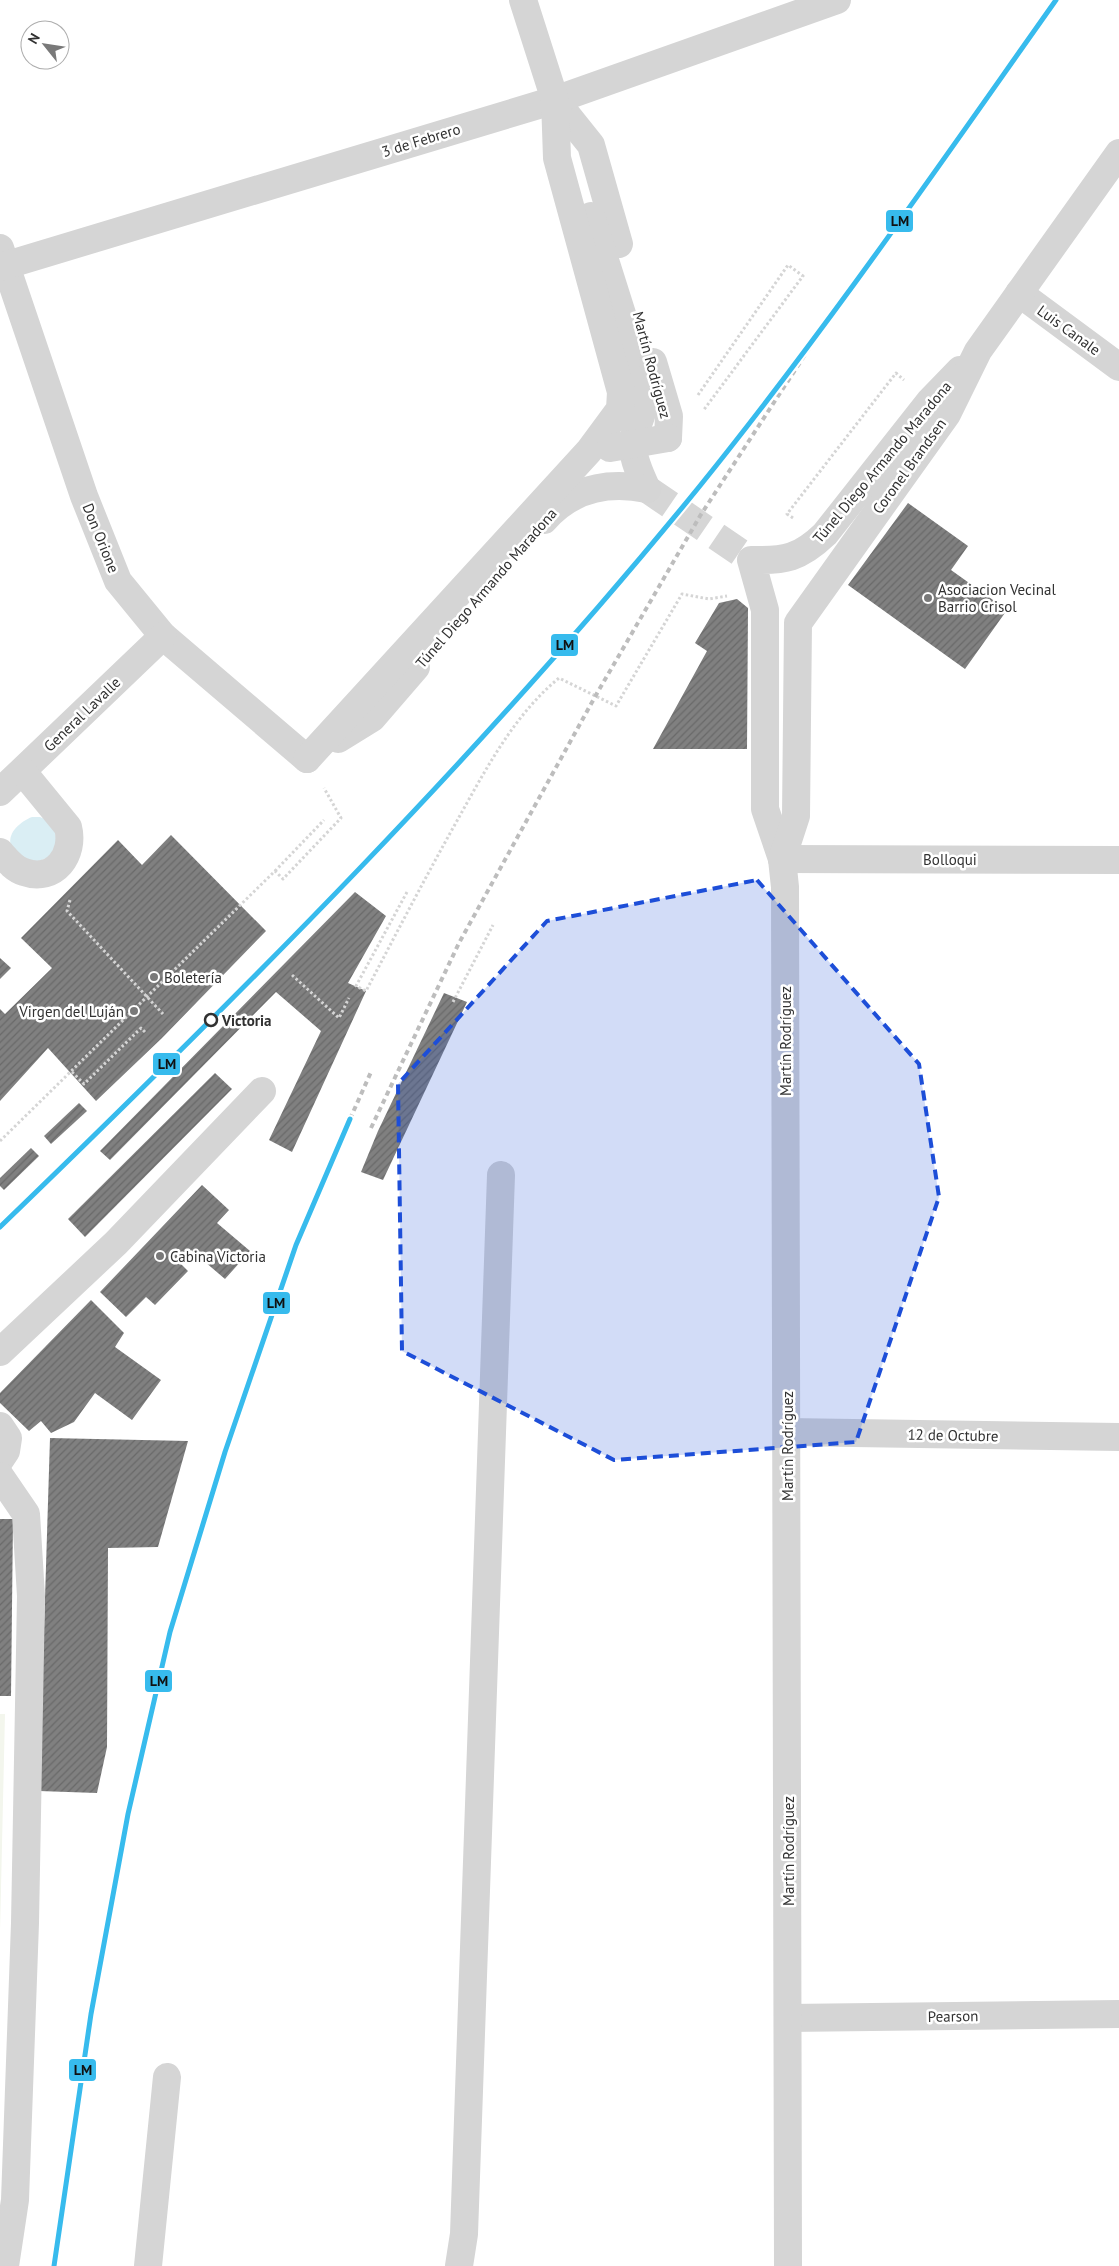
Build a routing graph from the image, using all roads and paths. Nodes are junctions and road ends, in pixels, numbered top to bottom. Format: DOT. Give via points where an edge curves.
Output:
graph roads {
  1 [pos="523,0"];
  2 [pos="837,0"];
  3 [pos="555,100"];
  4 [pos="1119,153"];
  5 [pos="2,260"];
  6 [pos="1019,293"];
  7 [pos="978,351"];
  8 [pos="1119,367"];
  9 [pos="700,415"];
  10 [pos="668,438"];
  11 [pos="600,450"];
  12 [pos="728,596"];
  13 [pos="798,629"];
  14 [pos="163,636"];
  15 [pos="307,759"];
  16 [pos="23,772"];
  17 [pos="0,791"];
  18 [pos="324,820"];
  19 [pos="0,852"];
  20 [pos="782,859"];
  21 [pos="1119,860"];
  22 [pos="56,868"];
  23 [pos="275,871"];
  24 [pos="407,892"];
  25 [pos="493,925"];
  26 [pos="292,975"];
  27 [pos="148,998"];
  28 [pos="349,998"];
  29 [pos="453,1002"];
  30 [pos="163,1014"];
  31 [pos="145,1032"];
  32 [pos="72,1071"];
  33 [pos="262,1091"];
  34 [pos="0,1141"];
  35 [pos="501,1175"];
  36 [pos="0,1352"];
  37 [pos="0,1426"];
  38 [pos="787,1432"];
  39 [pos="1119,1437"];
  40 [pos="0,1460"];
  41 [pos="0,1476"];
  42 [pos="1119,2014"];
  43 [pos="788,2018"];
  44 [pos="168,2076"];
  45 [pos="5,2266"];
  46 [pos="148,2266"];
  47 [pos="459,2266"];
  48 [pos="788,2266"];
  1 -- 3 [label="street, Martín Rodríguez"];
  2 -- 3 [label="street, 3 de Febrero"];
  3 -- 5 [label="street, 3 de Febrero"];
  3 -- 10 [label="street, Martín Rodríguez" via="591,145 668,416"];
  3 -- 11 [label="street, Martín Rodríguez" via="557,158 621,392 620,410"];
  3 -- 15 [label="street, Túnel Diego Armando Maradona" via="641,374 645,392 633,448 647,489 628,485 605,486 581,492 556,507 372,718"];
  4 -- 6 [label="street, Coronel Brandsen"];
  5 -- 14 [label="street, Don Orione" via="84,496 118,581"];
  6 -- 7 [label="street, Coronel Brandsen"];
  6 -- 8 [label="street, Luis Canale"];
  7 -- 13 [label="street, Coronel Brandsen" via="947,414 810,603 801,616"];
  7 -- 20 [label="street, Túnel Diego Armando Maradona" via="930,401 811,548 796,556 751,560 764,610 765,809"];
  9 -- 10 [label="path" via="803,276 788,265"];
  10 -- 11 [label="street, Martín Rodríguez, bridge"];
  11 -- 15 [label="street"];
  12 -- 24 [label="path" via="709,599 682,594 616,706 559,678 541,693 515,724 471,796 366,991 356,986"];
  13 -- 20 [label="street, Martín Rodríguez" via="796,816"];
  14 -- 15 [label="street, Don Orione"];
  14 -- 16 [label="street, General Lavalle"];
  15 -- 23 [label="path" via="341,818 283,879"];
  16 -- 17 [label="street, General Lavalle"];
  16 -- 22 [label="street" via="68,827 69,849"];
  18 -- 23 [label="path"];
  19 -- 22 [label="street" via="22,872 34,875"];
  20 -- 21 [label="street, Bolloqui"];
  20 -- 38 [label="street, Martín Rodríguez" via="785,887"];
  22 -- 27 [label="path" via="73,885 67,911"];
  23 -- 27 [label="path"];
  25 -- 29 [label="path"];
  26 -- 28 [label="path" via="339,1018"];
  27 -- 30 [label="path"];
  27 -- 32 [label="path"];
  31 -- 32 [label="path" via="141,1028 84,1084"];
  32 -- 34 [label="path"];
  33 -- 36 [label="street" via="116,1244"];
  35 -- 47 [label="street" via="464,2234"];
  37 -- 40 [label="street" via="8,1438 6,1451"];
  38 -- 39 [label="street, 12 de Octubre"];
  38 -- 43 [label="street, Martín Rodríguez"];
  41 -- 45 [label="street" via="26,1514 32,1596 15,2200"];
  42 -- 43 [label="street, Pearson"];
  43 -- 48 [label="street, Martín Rodríguez"];
  44 -- 46 [label="street"];
}
